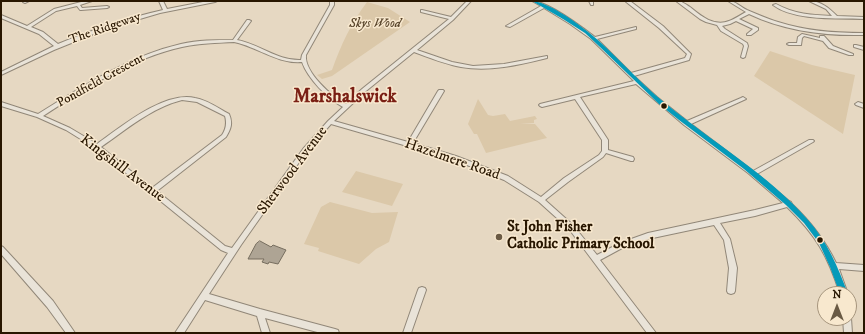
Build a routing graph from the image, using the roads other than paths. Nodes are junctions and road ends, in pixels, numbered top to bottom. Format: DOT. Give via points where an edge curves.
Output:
graph roads {
  1 [pos="90,1"];
  2 [pos="161,1"];
  3 [pos="215,1"];
  4 [pos="332,1"];
  5 [pos="469,1"];
  6 [pos="534,1"];
  7 [pos="627,1"];
  8 [pos="678,1"];
  9 [pos="730,1"];
  10 [pos="811,1"];
  11 [pos="78,4"];
  12 [pos="775,5"];
  13 [pos="545,6"];
  14 [pos="107,7"];
  15 [pos="165,10"];
  16 [pos="422,10"];
  17 [pos="750,12"];
  18 [pos="4,17"];
  19 [pos="836,17"];
  20 [pos="864,18"];
  21 [pos="452,19"];
  22 [pos="736,19"];
  23 [pos="1,20"];
  24 [pos="249,21"];
  25 [pos="512,25"];
  26 [pos="719,25"];
  27 [pos="28,27"];
  28 [pos="634,28"];
  29 [pos="756,29"];
  30 [pos="763,31"];
  31 [pos="819,33"];
  32 [pos="749,34"];
  33 [pos="864,34"];
  34 [pos="593,39"];
  35 [pos="823,40"];
  36 [pos="234,41"];
  37 [pos="789,44"];
  38 [pos="57,46"];
  39 [pos="856,46"];
  40 [pos="413,50"];
  41 [pos="863,50"];
  42 [pos="851,54"];
  43 [pos="743,57"];
  44 [pos="545,58"];
  45 [pos="304,61"];
  46 [pos="1,74"];
  47 [pos="631,75"];
  48 [pos="637,82"];
  49 [pos="441,91"];
  50 [pos="577,97"];
  51 [pos="743,99"];
  52 [pos="1,104"];
  53 [pos="858,104"];
  54 [pos="542,105"];
  55 [pos="346,106"];
  56 [pos="864,106"];
  57 [pos="39,116"];
  58 [pos="330,122"];
  59 [pos="686,124"];
  60 [pos="811,142"];
  61 [pos="410,144"];
  62 [pos="97,146"];
  63 [pos="605,151"];
  64 [pos="631,159"];
  65 [pos="753,174"];
  66 [pos="153,191"];
  67 [pos="541,200"];
  68 [pos="789,204"];
  69 [pos="715,221"];
  70 [pos="1,249"];
  71 [pos="233,252"];
  72 [pos="596,259"];
  73 [pos="835,266"];
  74 [pos="864,268"];
  75 [pos="841,286"];
  76 [pos="422,290"];
  77 [pos="731,291"];
  78 [pos="204,296"];
  79 [pos="260,313"];
  80 [pos="71,333"];
  81 [pos="179,333"];
  82 [pos="266,333"];
  83 [pos="335,333"];
  84 [pos="407,333"];
  85 [pos="652,333"];
  1 -- 11 [label="street"];
  2 -- 15 [label="street"];
  3 -- 15 [label="street, The Ridgeway"];
  4 -- 45 [label="street" via="304,55"];
  5 -- 21 [label="street, Sherwood Avenue"];
  6 -- 13 [label="street"];
  7 -- 47 [label="street" via="661,26 689,54 686,59"];
  8 -- 26 [label="street" via="705,21"];
  9 -- 17 [label="street"];
  10 -- 19 [label="street" via="828,8"];
  11 -- 14 [label="street" via="81,9"];
  11 -- 27 [label="street" via="55,10"];
  12 -- 19 [label="street" via="798,15"];
  13 -- 25 [label="street"];
  13 -- 34 [label="street"];
  15 -- 38 [label="street, The Ridgeway" via="111,25"];
  16 -- 21 [label="street"];
  17 -- 22 [label="street"];
  17 -- 31 [label="street" via="782,24"];
  18 -- 23 [label="street"];
  18 -- 27 [label="street"];
  19 -- 20 [label="street"];
  21 -- 40 [label="street, Sherwood Avenue"];
  22 -- 26 [label="street"];
  22 -- 29 [label="street"];
  24 -- 36 [label="street"];
  26 -- 43 [label="street" via="745,43"];
  27 -- 38 [label="street"];
  28 -- 34 [label="street"];
  29 -- 30 [label="street"];
  29 -- 32 [label="street"];
  31 -- 33 [label="street"];
  31 -- 35 [label="street"];
  34 -- 47 [label="street"];
  35 -- 37 [label="street" via="804,35 800,37 799,44"];
  35 -- 42 [label="street" via="831,47"];
  36 -- 45 [label="street, Pondfield Crescent" via="291,62"];
  36 -- 57 [label="street, Pondfield Crescent" via="192,43 149,55 105,76"];
  38 -- 46 [label="street, The Ridgeway"];
  39 -- 41 [label="street"];
  40 -- 44 [label="street" via="446,62 478,67"];
  40 -- 55 [label="street, Sherwood Avenue"];
  45 -- 55 [label="street" via="333,99"];
  47 -- 48 [label="street"];
  48 -- 50 [label="street"];
  48 -- 59 [label="street"];
  49 -- 61 [label="street"];
  50 -- 54 [label="street"];
  50 -- 63 [label="street" via="605,140"];
  51 -- 59 [label="street"];
  52 -- 57 [label="street, Kingshill Avenue"];
  53 -- 56 [label="street"];
  55 -- 58 [label="street, Sherwood Avenue"];
  57 -- 62 [label="street, Kingshill Avenue"];
  58 -- 61 [label="street, Hazelmere Road"];
  58 -- 71 [label="street, Sherwood Avenue" via="288,172"];
  59 -- 65 [label="street"];
  60 -- 65 [label="street"];
  61 -- 67 [label="street, Hazelmere Road" via="490,171"];
  62 -- 66 [label="street, Kingshill Avenue"];
  62 -- 66 [label="street" via="157,107 174,100 186,98 200,101 228,115 230,122 224,136"];
  63 -- 64 [label="street"];
  63 -- 67 [label="street"];
  65 -- 68 [label="street"];
  66 -- 71 [label="street, Kingshill Avenue" via="223,248"];
  67 -- 72 [label="street, Hazelmere Road" via="571,227"];
  68 -- 69 [label="street"];
  68 -- 73 [label="street" via="809,226"];
  69 -- 72 [label="street" via="622,244"];
  69 -- 77 [label="street" via="727,239 733,268"];
  70 -- 80 [label="street" via="50,304"];
  71 -- 78 [label="street, Sherwood Avenue"];
  72 -- 85 [label="street, Hazelmere Road"];
  73 -- 74 [label="street"];
  73 -- 75 [label="street"];
  76 -- 84 [label="street"];
  78 -- 79 [label="street"];
  78 -- 81 [label="street, Sherwood Avenue"];
  79 -- 82 [label="street"];
  79 -- 83 [label="street"];
}
